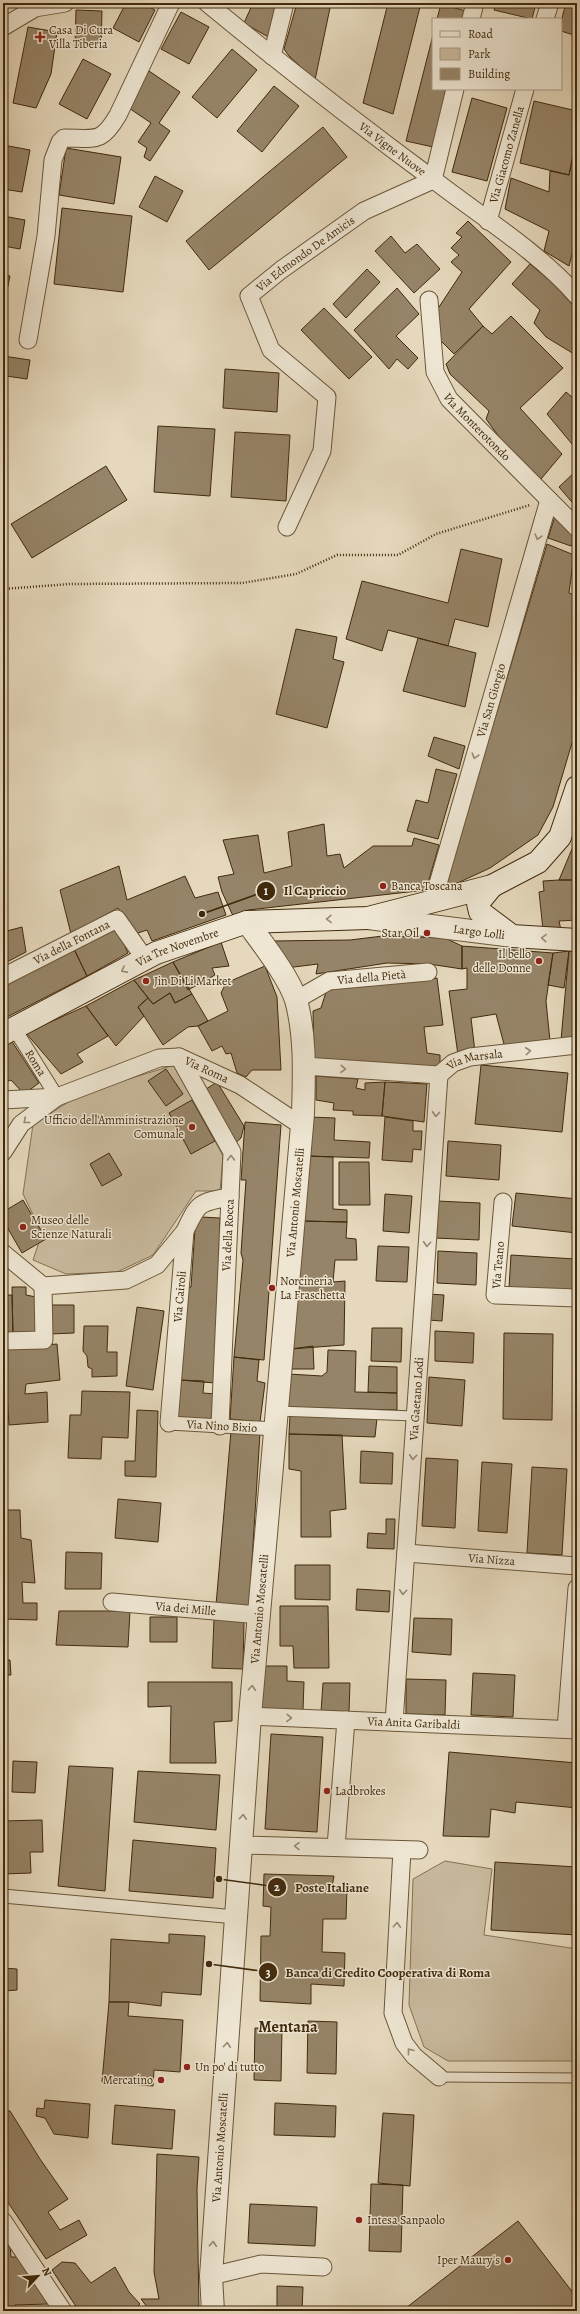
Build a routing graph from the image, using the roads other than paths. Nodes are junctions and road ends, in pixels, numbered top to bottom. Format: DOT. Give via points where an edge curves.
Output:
graph roads {
  1 [pos="65,3"];
  2 [pos="171,3"];
  3 [pos="207,3"];
  4 [pos="285,3"];
  5 [pos="475,3"];
  6 [pos="550,3"];
  7 [pos="34,6"];
  8 [pos="471,18"];
  9 [pos="545,18"];
  10 [pos="3,27"];
  11 [pos="272,56"];
  12 [pos="454,90"];
  13 [pos="525,90"];
  14 [pos="433,180"];
  15 [pos="488,221"];
  16 [pos="577,296"];
  17 [pos="429,300"];
  18 [pos="28,340"];
  19 [pos="549,500"];
  20 [pos="287,527"];
  21 [pos="577,528"];
  22 [pos="577,787"];
  23 [pos="492,886"];
  24 [pos="433,901"];
  25 [pos="368,918"];
  26 [pos="247,922"];
  27 [pos="512,936"];
  28 [pos="577,940"];
  29 [pos="145,959"];
  30 [pos="428,972"];
  31 [pos="3,977"];
  32 [pos="296,1000"];
  33 [pos="8,1031"];
  34 [pos="577,1045"];
  35 [pos="179,1056"];
  36 [pos="304,1066"];
  37 [pos="439,1075"];
  38 [pos="57,1097"];
  39 [pos="3,1100"];
  40 [pos="302,1126"];
  41 [pos="3,1152"];
  42 [pos="230,1197"];
  43 [pos="503,1202"];
  44 [pos="185,1231"];
  45 [pos="3,1253"];
  46 [pos="43,1286"];
  47 [pos="577,1298"];
  48 [pos="3,1341"];
  49 [pos="415,1416"];
  50 [pos="276,1420"];
  51 [pos="169,1423"];
  52 [pos="220,1426"];
  53 [pos="406,1554"];
  54 [pos="577,1566"];
  55 [pos="577,1588"];
  56 [pos="112,1602"];
  57 [pos="259,1615"];
  58 [pos="250,1716"];
  59 [pos="346,1720"];
  60 [pos="394,1722"];
  61 [pos="572,1730"];
  62 [pos="241,1845"];
  63 [pos="336,1847"];
  64 [pos="402,1850"];
  65 [pos="419,1850"];
  66 [pos="3,1896"];
  67 [pos="236,1917"];
  68 [pos="439,2077"];
  69 [pos="577,2078"];
  70 [pos="3,2222"];
  71 [pos="323,2267"];
  72 [pos="211,2276"];
  73 [pos="63,2311"];
  74 [pos="213,2311"];
  1 -- 7 [label="street"];
  2 -- 18 [label="street" via="108,132 102,136 64,138 60,142 54,160 46,236"];
  3 -- 11 [label="street, Via Vigne Nuove"];
  4 -- 11 [label="street"];
  5 -- 8 [label="street"];
  6 -- 9 [label="street"];
  7 -- 10 [label="street"];
  11 -- 14 [label="street, Via Vigne Nuove"];
  12 -- 14 [label="street"];
  13 -- 15 [label="street, Via Giacomo Zanella"];
  14 -- 15 [label="street, Via Vigne Nuove"];
  14 -- 20 [label="street, Via Edmondo De Amicis" via="364,211 249,296 271,350 327,397 322,451"];
  15 -- 16 [label="street, Via Vigne Nuove"];
  17 -- 19 [label="street, Via Monterotondo" via="435,372 449,398"];
  19 -- 21 [label="street, Via Monterotondo"];
  19 -- 24 [label="street, Via San Giorgio, one-way"];
  22 -- 23 [label="street" via="560,838 538,862"];
  23 -- 24 [label="street"];
  23 -- 27 [label="street, Largo Lolli" via="478,903 480,912"];
  24 -- 25 [label="street"];
  25 -- 26 [label="street, Via Tre Novembre, one-way"];
  25 -- 27 [label="street, Largo Lolli"];
  26 -- 29 [label="street, Via Tre Novembre"];
  26 -- 32 [label="street, Via Antonio Moscatelli" via="274,959"];
  28 -- 27 [label="street, one-way"];
  29 -- 31 [label="street, Via della Fontana" via="117,919"];
  29 -- 33 [label="street, Via Tre Novembre, one-way"];
  30 -- 32 [label="street, Via della Pietà" via="329,981"];
  32 -- 36 [label="street, Via Antonio Moscatelli" via="304,1048"];
  33 -- 38 [label="street, Roma"];
  37 -- 34 [label="street, Via Marsala, one-way" via="453,1063 470,1057"];
  35 -- 38 [label="street, Via Roma" via="160,1058"];
  35 -- 40 [label="street, Via Roma" via="240,1085"];
  42 -- 35 [label="street, Via della Rocca, one-way" via="232,1152"];
  36 -- 37 [label="street, Via Marsala, one-way"];
  36 -- 40 [label="street, Via Antonio Moscatelli"];
  37 -- 49 [label="street, Via Gaetano Lodi, one-way"];
  38 -- 39 [label="street"];
  38 -- 41 [label="street, one-way" via="21,1124"];
  40 -- 50 [label="street, Via Antonio Moscatelli"];
  42 -- 44 [label="street, Via Cairoli" via="206,1201 194,1210"];
  42 -- 52 [label="street, Via della Rocca"];
  43 -- 47 [label="street, Via Teano" via="495,1295"];
  44 -- 46 [label="street" via="157,1265 126,1280"];
  44 -- 51 [label="street, Via Cairoli"];
  45 -- 46 [label="street"];
  46 -- 48 [label="street" via="44,1340"];
  49 -- 50 [label="lane"];
  49 -- 53 [label="street, Via Gaetano Lodi, one-way"];
  50 -- 52 [label="street, Via Nino Bixio"];
  50 -- 57 [label="street, Via Antonio Moscatelli"];
  51 -- 52 [label="street, Via Nino Bixio"];
  53 -- 54 [label="street, Via Nizza"];
  53 -- 60 [label="street, Via Gaetano Lodi, one-way"];
  55 -- 61 [label="street"];
  56 -- 57 [label="street, Via dei Mille"];
  58 -- 57 [label="street, Via Antonio Moscatelli, one-way"];
  58 -- 59 [label="street, Via Anita Garibaldi, one-way"];
  62 -- 58 [label="street, Via Antonio Moscatelli, one-way"];
  59 -- 60 [label="street, Via Anita Garibaldi"];
  59 -- 63 [label="street"];
  60 -- 61 [label="street, Via Anita Garibaldi"];
  63 -- 62 [label="street, one-way"];
  62 -- 67 [label="street, Via Antonio Moscatelli"];
  63 -- 64 [label="street"];
  64 -- 65 [label="street"];
  68 -- 64 [label="street, one-way" via="414,2056 404,2043 393,2013"];
  66 -- 67 [label="street"];
  72 -- 67 [label="street, Via Antonio Moscatelli, one-way"];
  68 -- 69 [label="lane"];
  70 -- 73 [label="street"];
  71 -- 72 [label="street" via="261,2264"];
  72 -- 74 [label="street, Via Antonio Moscatelli"];
}
